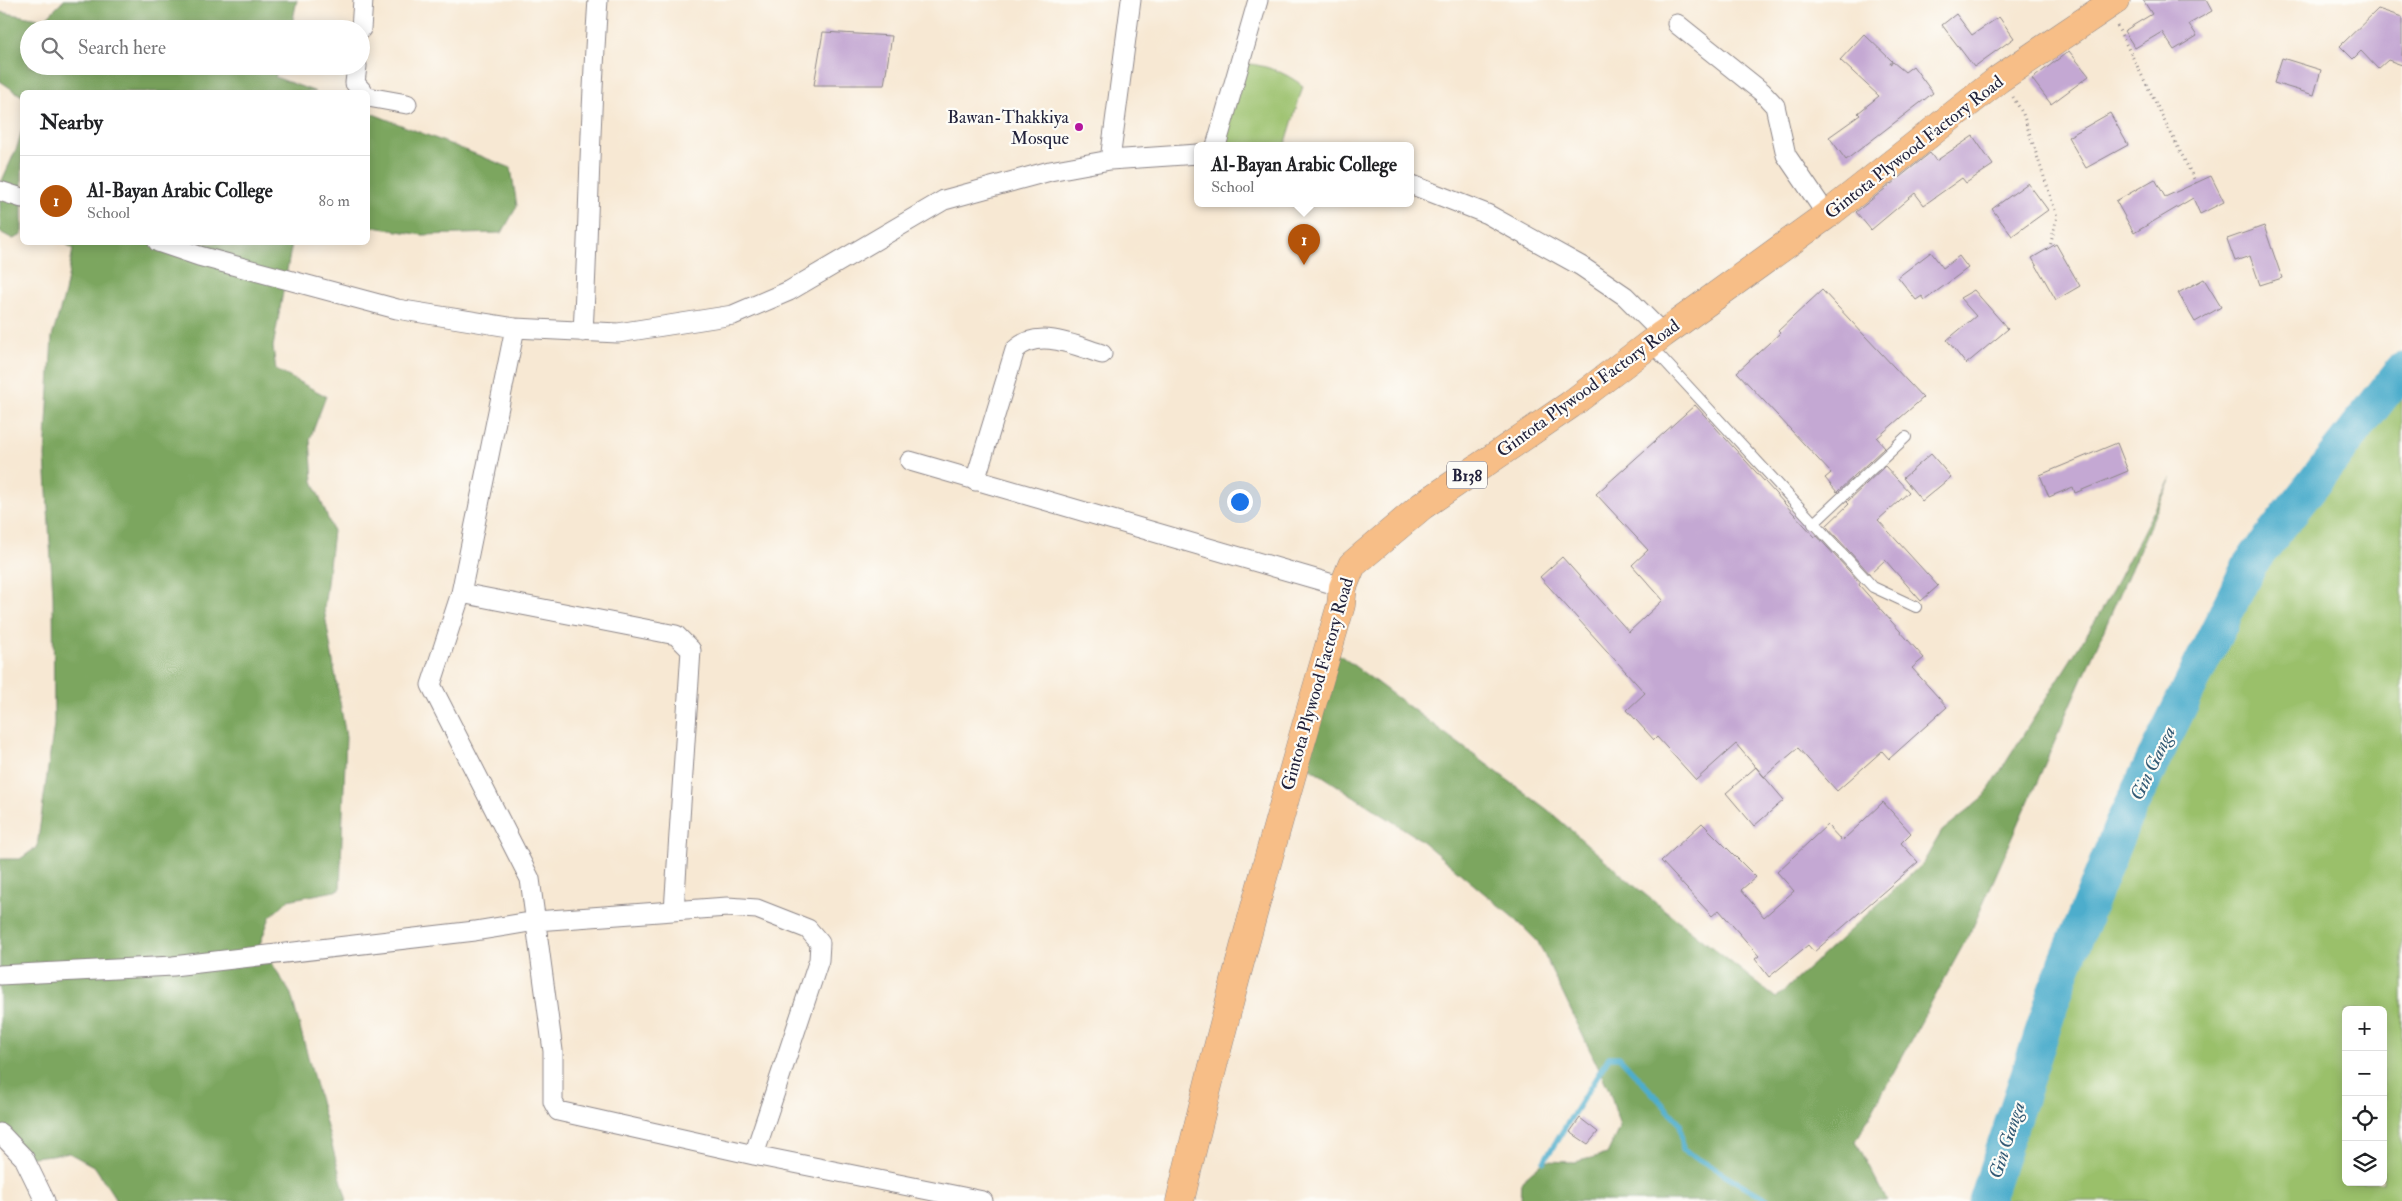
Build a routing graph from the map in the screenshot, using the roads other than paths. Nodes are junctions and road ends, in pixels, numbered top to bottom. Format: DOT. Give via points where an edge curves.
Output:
graph roads {
  1 [pos="364,0"];
  2 [pos="598,0"];
  3 [pos="1132,0"];
  4 [pos="1258,0"];
  5 [pos="2116,10"];
  6 [pos="362,20"];
  7 [pos="1677,24"];
  8 [pos="356,75"];
  9 [pos="361,90"];
  10 [pos="370,97"];
  11 [pos="407,104"];
  12 [pos="1217,142"];
  13 [pos="1194,154"];
  14 [pos="1110,160"];
  15 [pos="1414,186"];
  16 [pos="0,191"];
  17 [pos="20,197"];
  18 [pos="1828,215"];
  19 [pos="167,245"];
  20 [pos="515,328"];
  21 [pos="583,332"];
  22 [pos="1656,339"];
  23 [pos="1102,354"];
  24 [pos="1906,437"];
  25 [pos="910,461"];
  26 [pos="975,481"];
  27 [pos="1812,524"];
  28 [pos="1343,587"];
  29 [pos="461,593"];
  30 [pos="1916,607"];
  31 [pos="674,911"];
  32 [pos="536,920"];
  33 [pos="0,975"];
  34 [pos="0,1133"];
  35 [pos="754,1155"];
  36 [pos="45,1201"];
  37 [pos="983,1201"];
  38 [pos="1180,1201"];
  1 -- 6 [label="street"];
  2 -- 21 [label="street"];
  3 -- 14 [label="street"];
  4 -- 12 [label="street"];
  5 -- 18 [label="main road, Gintota Plywood Factory Road / B138" via="1999,79"];
  7 -- 18 [label="street" via="1775,106 1786,155"];
  8 -- 9 [label="street" via="355,83"];
  10 -- 11 [label="street"];
  13 -- 14 [label="street"];
  14 -- 21 [label="street" via="1050,171 944,200 789,291 733,315 618,333"];
  15 -- 22 [label="street" via="1487,214 1581,266 1625,296"];
  16 -- 17 [label="street"];
  18 -- 22 [label="main road, Gintota Plywood Factory Road / B138"];
  19 -- 20 [label="street" via="398,309"];
  20 -- 21 [label="street"];
  20 -- 29 [label="street"];
  22 -- 27 [label="lane"];
  22 -- 28 [label="main road, Gintota Plywood Factory Road / B138" via="1570,404 1422,506 1352,565"];
  23 -- 26 [label="street" via="1051,339 1023,342 1015,350"];
  24 -- 27 [label="lane"];
  25 -- 26 [label="street"];
  26 -- 28 [label="street"];
  27 -- 30 [label="lane" via="1873,587"];
  28 -- 38 [label="main road, Gintota Plywood Factory Road / B138" via="1341,606 1295,758 1210,1074"];
  29 -- 31 [label="street" via="676,635 690,650"];
  29 -- 32 [label="street" via="430,685 530,879"];
  31 -- 32 [label="street"];
  31 -- 35 [label="street" via="727,907 757,909 808,929 820,943 820,960"];
  32 -- 33 [label="street" via="475,931 173,966"];
  32 -- 35 [label="street" via="553,1051 553,1102 558,1110"];
  34 -- 36 [label="street" via="24,1158"];
  35 -- 37 [label="street"];
}
